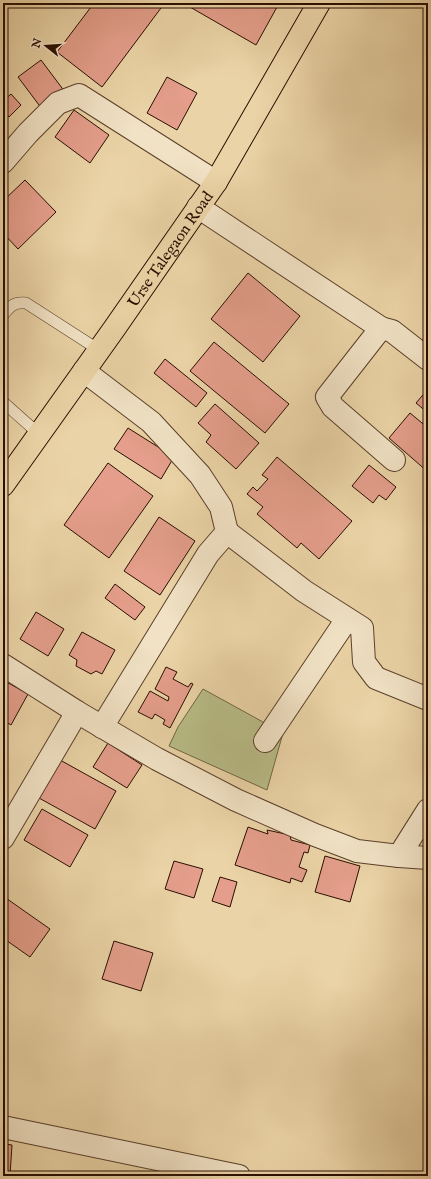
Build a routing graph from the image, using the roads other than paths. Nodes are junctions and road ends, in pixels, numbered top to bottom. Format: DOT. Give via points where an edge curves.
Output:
graph roads {
  1 [pos="319,3"];
  2 [pos="3,162"];
  3 [pos="216,182"];
  4 [pos="198,208"];
  5 [pos="3,315"];
  6 [pos="381,328"];
  7 [pos="99,350"];
  8 [pos="428,359"];
  9 [pos="84,371"];
  10 [pos="3,402"];
  11 [pos="39,434"];
  12 [pos="394,460"];
  13 [pos="3,485"];
  14 [pos="227,532"];
  15 [pos="347,619"];
  16 [pos="3,665"];
  17 [pos="428,699"];
  18 [pos="77,712"];
  19 [pos="102,727"];
  20 [pos="265,741"];
  21 [pos="428,810"];
  22 [pos="3,838"];
  23 [pos="399,856"];
  24 [pos="428,858"];
  25 [pos="3,1127"];
  26 [pos="239,1176"];
  1 -- 3 [label="highway, Urse Talegaon Road"];
  2 -- 3 [label="street" via="58,103 79,95"];
  3 -- 4 [label="highway, Urse Talegaon Road"];
  4 -- 6 [label="street"];
  4 -- 7 [label="highway, Urse Talegaon Road"];
  5 -- 7 [label="lane" via="9,307 18,302 26,303"];
  6 -- 8 [label="street" via="392,331"];
  6 -- 12 [label="street" via="327,396 333,407"];
  7 -- 9 [label="highway, Urse Talegaon Road"];
  9 -- 11 [label="highway, Urse Talegaon Road"];
  9 -- 14 [label="street" via="151,422 200,475 221,507"];
  10 -- 11 [label="lane"];
  11 -- 13 [label="highway, Urse Talegaon Road"];
  14 -- 15 [label="street" via="304,592"];
  14 -- 19 [label="street" via="208,554"];
  15 -- 17 [label="street" via="362,628 364,662 376,678"];
  15 -- 20 [label="street"];
  16 -- 18 [label="street"];
  18 -- 19 [label="street"];
  18 -- 22 [label="street"];
  19 -- 23 [label="street" via="236,800 314,835 356,851"];
  21 -- 23 [label="street"];
  23 -- 24 [label="street"];
  25 -- 26 [label="street"];
}
